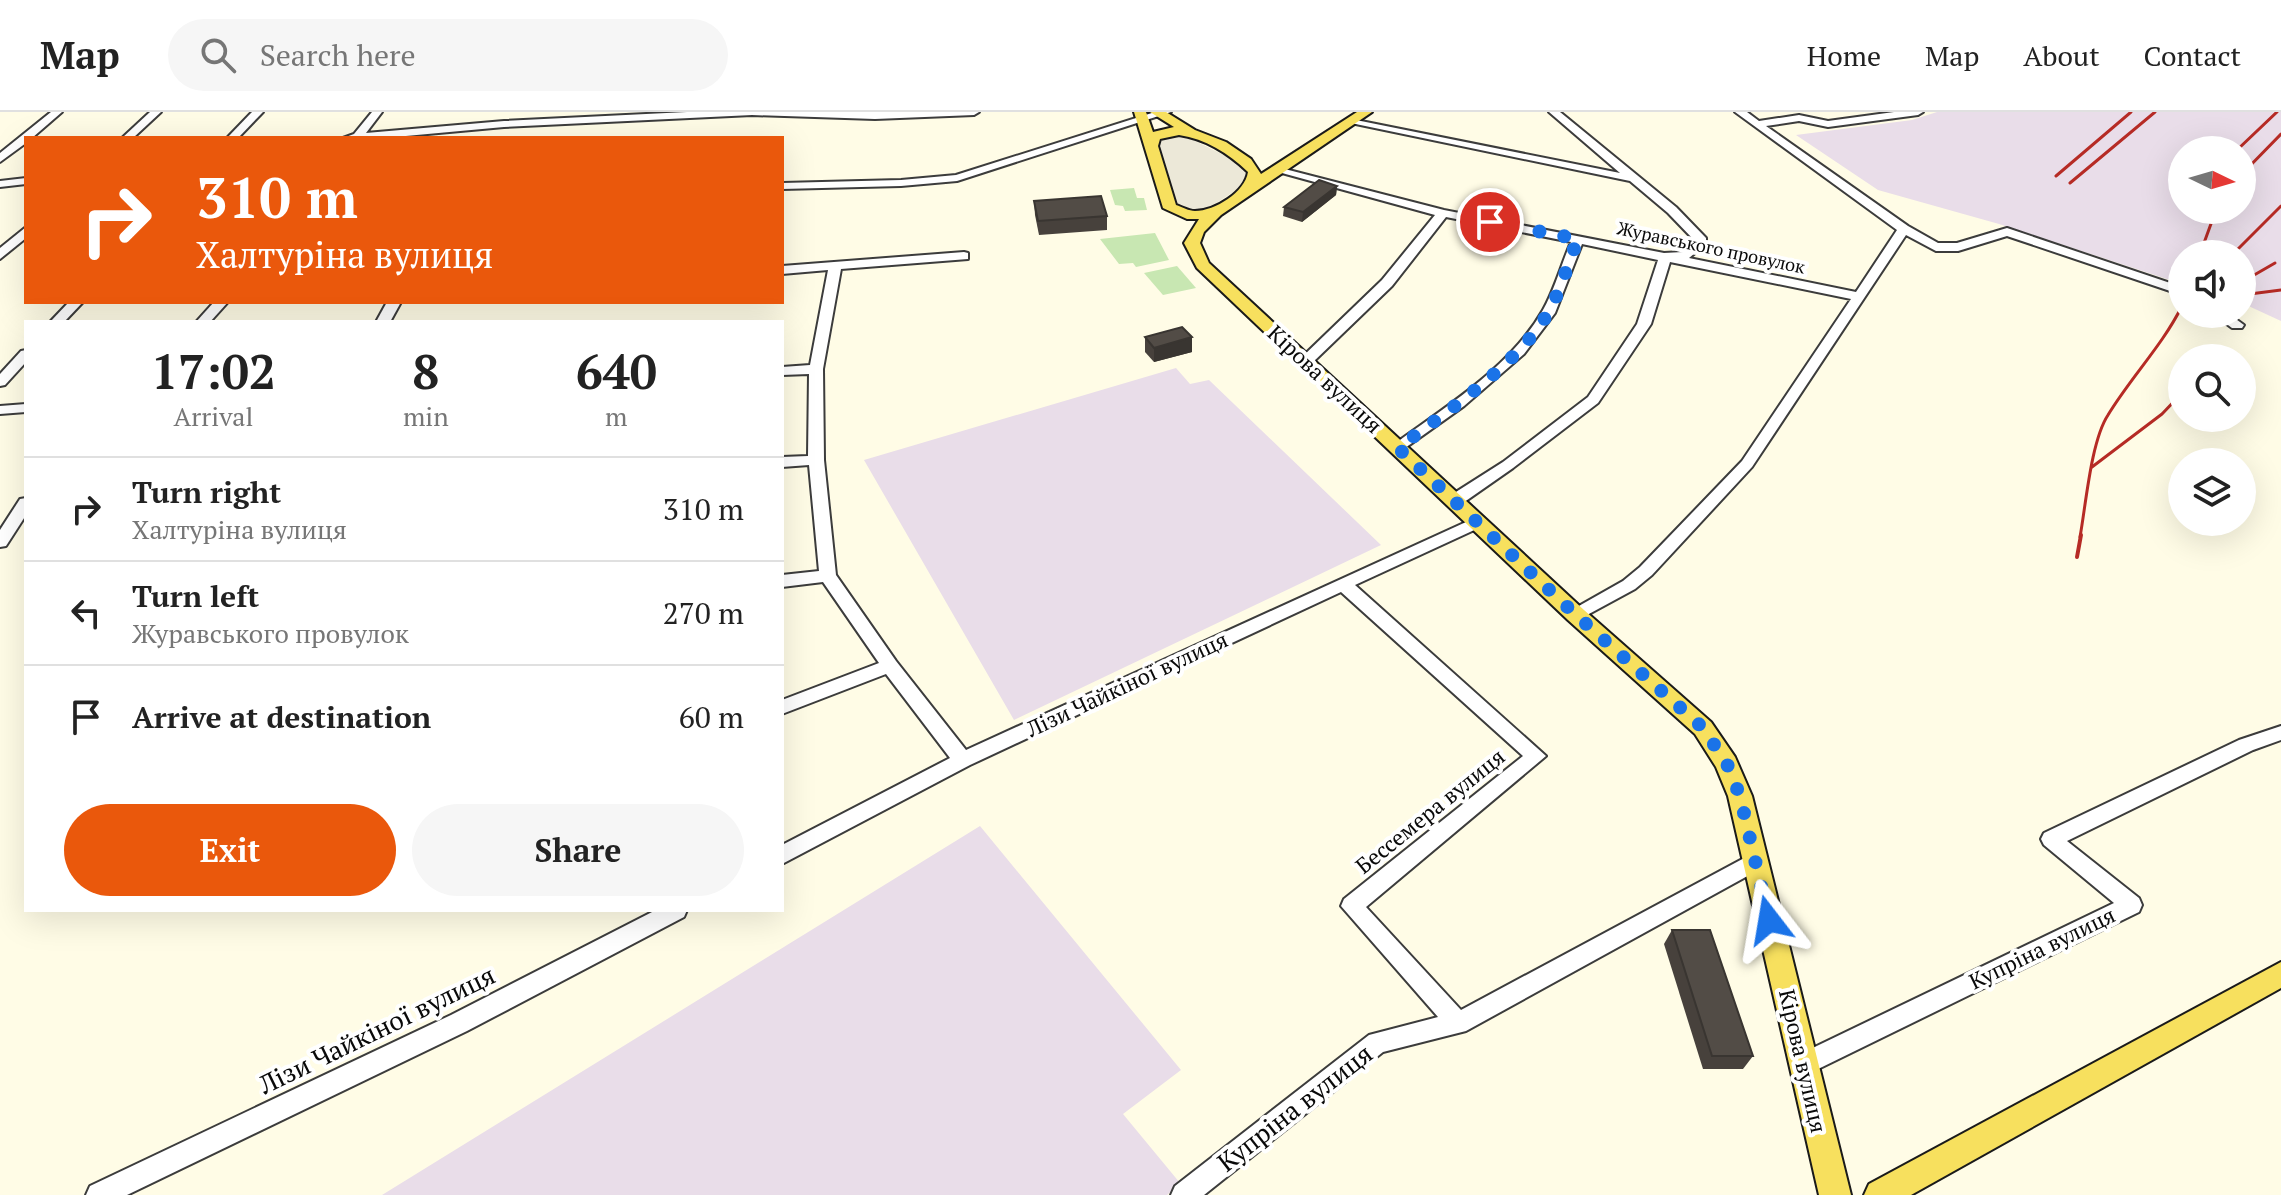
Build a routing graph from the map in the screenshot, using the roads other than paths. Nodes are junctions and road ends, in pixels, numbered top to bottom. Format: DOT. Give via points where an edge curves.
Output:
graph roads {
  1 [pos="57,112"];
  2 [pos="156,112"];
  3 [pos="258,112"];
  4 [pos="377,112"];
  5 [pos="511,112"];
  6 [pos="753,112"];
  7 [pos="974,112"];
  8 [pos="1366,112"];
  9 [pos="1554,112"];
  10 [pos="1740,112"];
  11 [pos="1918,112"];
  12 [pos="1161,113"];
  13 [pos="782,114"];
  14 [pos="850,114"];
  15 [pos="1795,115"];
  16 [pos="875,116"];
  17 [pos="1141,117"];
  18 [pos="1351,122"];
  19 [pos="504,124"];
  20 [pos="1757,124"];
  21 [pos="28,136"];
  22 [pos="129,136"];
  23 [pos="234,136"];
  24 [pos="356,136"];
  25 [pos="375,136"];
  26 [pos="497,136"];
  27 [pos="1200,136"];
  28 [pos="24,139"];
  29 [pos="1151,146"];
  30 [pos="1236,155"];
  31 [pos="1296,158"];
  32 [pos="0,159"];
  33 [pos="1277,170"];
  34 [pos="1634,179"];
  35 [pos="24,181"];
  36 [pos="0,184"];
  37 [pos="784,186"];
  38 [pos="1248,189"];
  39 [pos="1170,208"];
  40 [pos="1216,211"];
  41 [pos="1443,213"];
  42 [pos="1904,229"];
  43 [pos="24,233"];
  44 [pos="1578,239"];
  45 [pos="0,255"];
  46 [pos="964,256"];
  47 [pos="1665,257"];
  48 [pos="1202,265"];
  49 [pos="835,268"];
  50 [pos="784,270"];
  51 [pos="2168,286"];
  52 [pos="1858,296"];
  53 [pos="74,304"];
  54 [pos="219,304"];
  55 [pos="59,320"];
  56 [pos="205,320"];
  57 [pos="24,356"];
  58 [pos="1306,361"];
  59 [pos="816,369"];
  60 [pos="784,371"];
  61 [pos="0,382"];
  62 [pos="24,408"];
  63 [pos="0,410"];
  64 [pos="1398,448"];
  65 [pos="816,460"];
  66 [pos="784,462"];
  67 [pos="1454,501"];
  68 [pos="24,506"];
  69 [pos="1477,522"];
  70 [pos="0,542"];
  71 [pos="828,576"];
  72 [pos="784,581"];
  73 [pos="1343,584"];
  74 [pos="1576,615"];
  75 [pos="890,666"];
  76 [pos="784,706"];
  77 [pos="2281,733"];
  78 [pos="963,760"];
  79 [pos="784,854"];
  80 [pos="1755,862"];
  81 [pos="672,912"];
  82 [pos="2281,974"];
  83 [pos="1458,1023"];
  84 [pos="1804,1064"];
  85 [pos="99,1195"];
  86 [pos="1184,1195"];
  87 [pos="1835,1195"];
  88 [pos="1880,1195"];
  1 -- 21 [label="street"];
  2 -- 22 [label="street"];
  3 -- 23 [label="street"];
  4 -- 24 [label="street"];
  5 -- 19 [label="street"];
  6 -- 13 [label="street"];
  6 -- 19 [label="street"];
  7 -- 16 [label="street"];
  8 -- 18 [label="main road"];
  9 -- 34 [label="street"];
  10 -- 20 [label="street"];
  11 -- 15 [label="street" via="1828,124"];
  12 -- 17 [label="street"];
  12 -- 27 [label="main road"];
  13 -- 14 [label="street"];
  13 -- 16 [label="street"];
  14 -- 16 [label="street"];
  15 -- 20 [label="street"];
  17 -- 29 [label="main road"];
  17 -- 37 [label="street" via="957,178"];
  18 -- 31 [label="main road"];
  18 -- 34 [label="street"];
  19 -- 25 [label="street"];
  19 -- 26 [label="street"];
  20 -- 42 [label="street"];
  27 -- 29 [label="main road" via="1165,132 1154,137"];
  27 -- 30 [label="main road"];
  28 -- 32 [label="street"];
  29 -- 39 [label="main road"];
  30 -- 31 [label="main road"];
  30 -- 38 [label="main road" via="1255,171"];
  31 -- 33 [label="main road"];
  33 -- 38 [label="main road"];
  33 -- 41 [label="street, Журавського провулок"];
  34 -- 47 [label="street" via="1702,241 1687,255"];
  35 -- 36 [label="street"];
  38 -- 40 [label="main road"];
  39 -- 40 [label="main road" via="1192,216"];
  39 -- 48 [label="main road, Кірова вулиця" via="1183,243"];
  40 -- 48 [label="main road" via="1194,233 1192,243"];
  41 -- 44 [label="street, Журавського провулок"];
  41 -- 58 [label="street" via="1387,283"];
  42 -- 51 [label="street" via="1943,248 2007,232"];
  42 -- 52 [label="street"];
  43 -- 45 [label="street"];
  44 -- 47 [label="street, Журавського провулок"];
  44 -- 64 [label="street" via="1548,313 1522,346"];
  46 -- 49 [label="street"];
  47 -- 52 [label="street, Журавського провулок"];
  47 -- 67 [label="street" via="1644,324 1593,400"];
  48 -- 58 [label="main road, Кірова вулиця"];
  49 -- 50 [label="street"];
  49 -- 59 [label="street"];
  52 -- 74 [label="street" via="1747,464 1646,571"];
  53 -- 55 [label="street"];
  54 -- 56 [label="street"];
  57 -- 61 [label="street"];
  58 -- 64 [label="main road, Кірова вулиця"];
  59 -- 60 [label="street"];
  59 -- 65 [label="street"];
  62 -- 63 [label="street"];
  64 -- 67 [label="main road, Кірова вулиця"];
  65 -- 66 [label="street"];
  65 -- 71 [label="street"];
  67 -- 69 [label="main road, Кірова вулиця"];
  68 -- 70 [label="street"];
  69 -- 73 [label="street, Лізи Чайкіної вулиця"];
  69 -- 74 [label="main road, Кірова вулиця"];
  71 -- 72 [label="street"];
  71 -- 75 [label="street"];
  73 -- 78 [label="street, Лізи Чайкіної вулиця"];
  73 -- 83 [label="street, Бессемера вулиця" via="1536,756 1352,906"];
  74 -- 80 [label="main road, Кірова вулиця" via="1703,728 1740,796"];
  75 -- 76 [label="street"];
  75 -- 78 [label="street"];
  77 -- 84 [label="street, Купріна вулиця" via="2051,839 2131,905"];
  78 -- 79 [label="street, Лізи Чайкіної вулиця"];
  80 -- 83 [label="street, Купріна вулиця"];
  80 -- 84 [label="main road, Кірова вулиця"];
  81 -- 85 [label="street, Лізи Чайкіної вулиця" via="459,1023"];
  82 -- 88 [label="main road"];
  83 -- 86 [label="street, Купріна вулиця" via="1377,1043"];
  84 -- 87 [label="main road, Кірова вулиця"];
}
